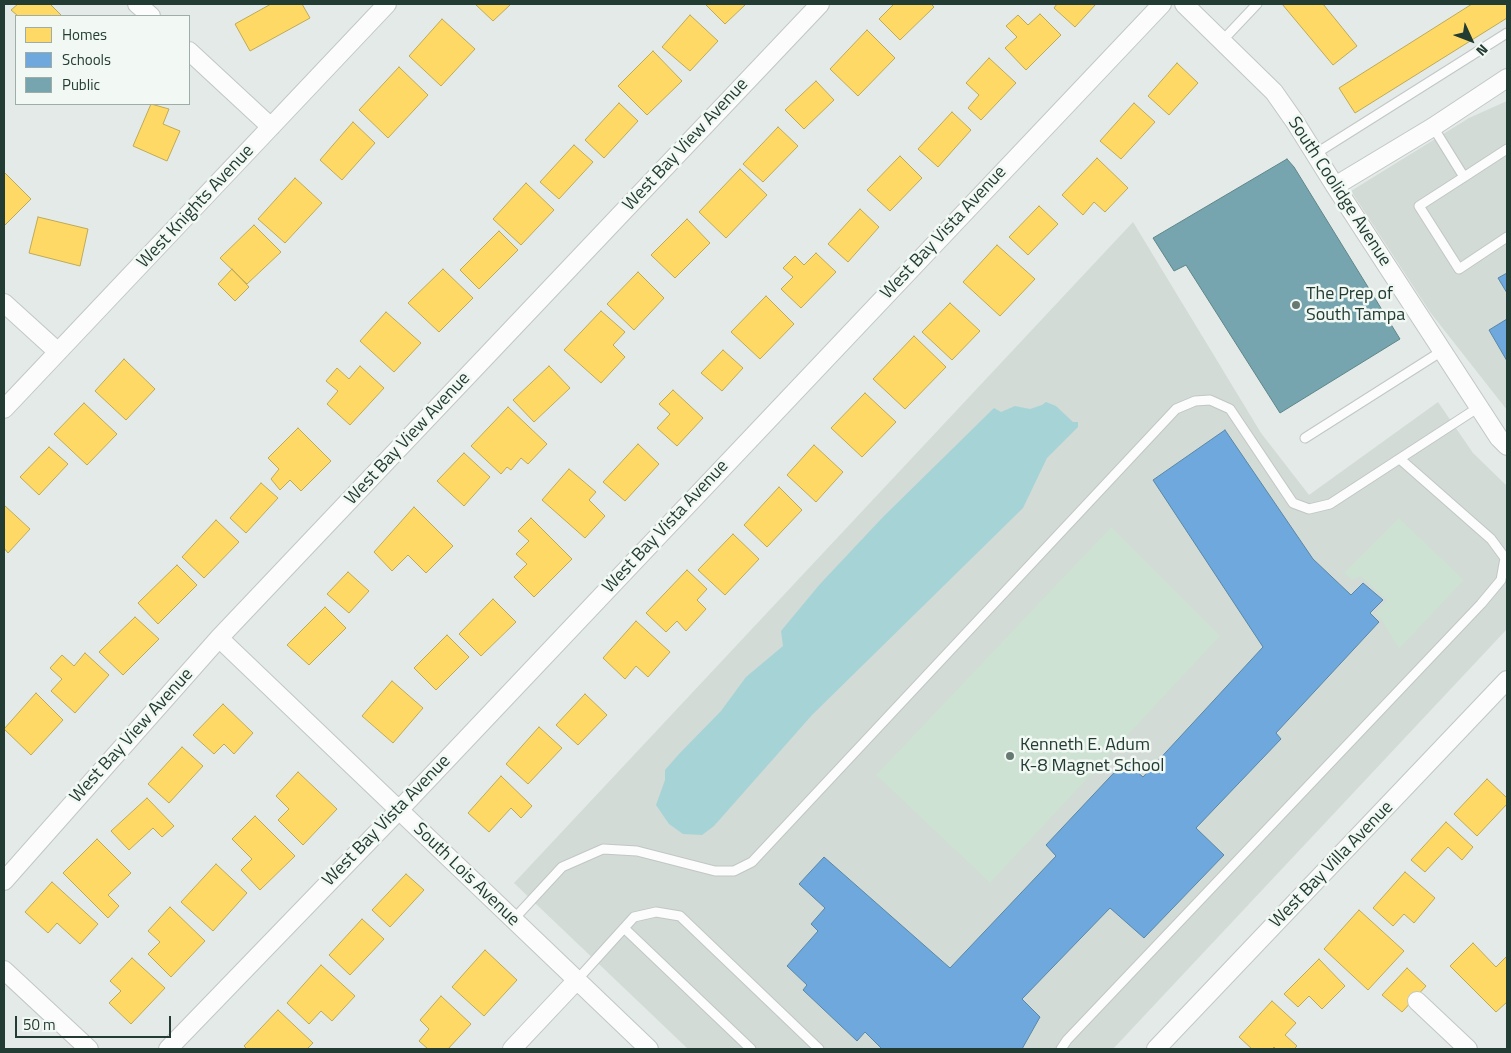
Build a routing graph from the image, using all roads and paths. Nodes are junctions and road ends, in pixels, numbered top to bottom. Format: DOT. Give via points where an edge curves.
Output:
graph roads {
  1 [pos="138,4"];
  2 [pos="387,4"];
  3 [pos="820,4"];
  4 [pos="1162,4"];
  5 [pos="1184,4"];
  6 [pos="1257,4"];
  7 [pos="150,15"];
  8 [pos="1507,33"];
  9 [pos="1222,41"];
  10 [pos="190,52"];
  11 [pos="1507,78"];
  12 [pos="271,127"];
  13 [pos="1433,128"];
  14 [pos="1507,149"];
  15 [pos="1315,154"];
  16 [pos="1464,177"];
  17 [pos="1335,186"];
  18 [pos="1507,237"];
  19 [pos="4,303"];
  20 [pos="1442,351"];
  21 [pos="58,352"];
  22 [pos="1479,407"];
  23 [pos="4,409"];
  24 [pos="1305,438"];
  25 [pos="1507,446"];
  26 [pos="1400,459"];
  27 [pos="219,638"];
  28 [pos="1507,680"];
  29 [pos="398,810"];
  30 [pos="4,881"];
  31 [pos="513,920"];
  32 [pos="624,928"];
  33 [pos="4,970"];
  34 [pos="576,980"];
  35 [pos="1417,1001"];
  36 [pos="89,1049"];
  37 [pos="168,1049"];
  38 [pos="512,1049"];
  39 [pos="649,1049"];
  40 [pos="751,1049"];
  41 [pos="819,1049"];
  42 [pos="1061,1049"];
  43 [pos="1156,1049"];
  44 [pos="1468,1049"];
  1 -- 7 [label="street"];
  2 -- 12 [label="street, West Knights Avenue"];
  3 -- 27 [label="street, West Bay View Avenue"];
  4 -- 29 [label="street, West Bay Vista Avenue"];
  5 -- 9 [label="street, South Coolidge Avenue"];
  6 -- 9 [label="lane"];
  8 -- 15 [label="lane"];
  9 -- 15 [label="street, South Coolidge Avenue" via="1274,92"];
  10 -- 12 [label="street"];
  11 -- 13 [label="street"];
  12 -- 21 [label="street, West Knights Avenue"];
  13 -- 16 [label="lane"];
  13 -- 17 [label="street"];
  14 -- 16 [label="lane"];
  15 -- 17 [label="street, South Coolidge Avenue"];
  16 -- 18 [label="lane" via="1419,206 1459,269"];
  17 -- 20 [label="street, South Coolidge Avenue"];
  19 -- 21 [label="street"];
  20 -- 22 [label="street, South Coolidge Avenue"];
  20 -- 24 [label="lane"];
  21 -- 23 [label="street, West Knights Avenue"];
  22 -- 25 [label="street, South Coolidge Avenue"];
  22 -- 26 [label="lane"];
  26 -- 31 [label="lane" via="1330,504 1309,510 1293,503 1230,409 1210,400 1196,401 1176,409 752,862 734,871 715,871 637,851 603,849 562,867"];
  26 -- 42 [label="lane" via="1491,538 1505,558 1501,580"];
  27 -- 29 [label="street, South Lois Avenue"];
  27 -- 30 [label="street, West Bay View Avenue"];
  28 -- 43 [label="street, West Bay Villa Avenue"];
  29 -- 31 [label="street, South Lois Avenue"];
  29 -- 37 [label="street, West Bay Vista Avenue"];
  31 -- 34 [label="street, South Lois Avenue"];
  32 -- 34 [label="lane"];
  32 -- 40 [label="lane"];
  32 -- 41 [label="lane" via="634,917 656,912 680,916"];
  33 -- 36 [label="street"];
  34 -- 38 [label="street"];
  34 -- 39 [label="street, South Lois Avenue"];
  35 -- 44 [label="street"];
}
